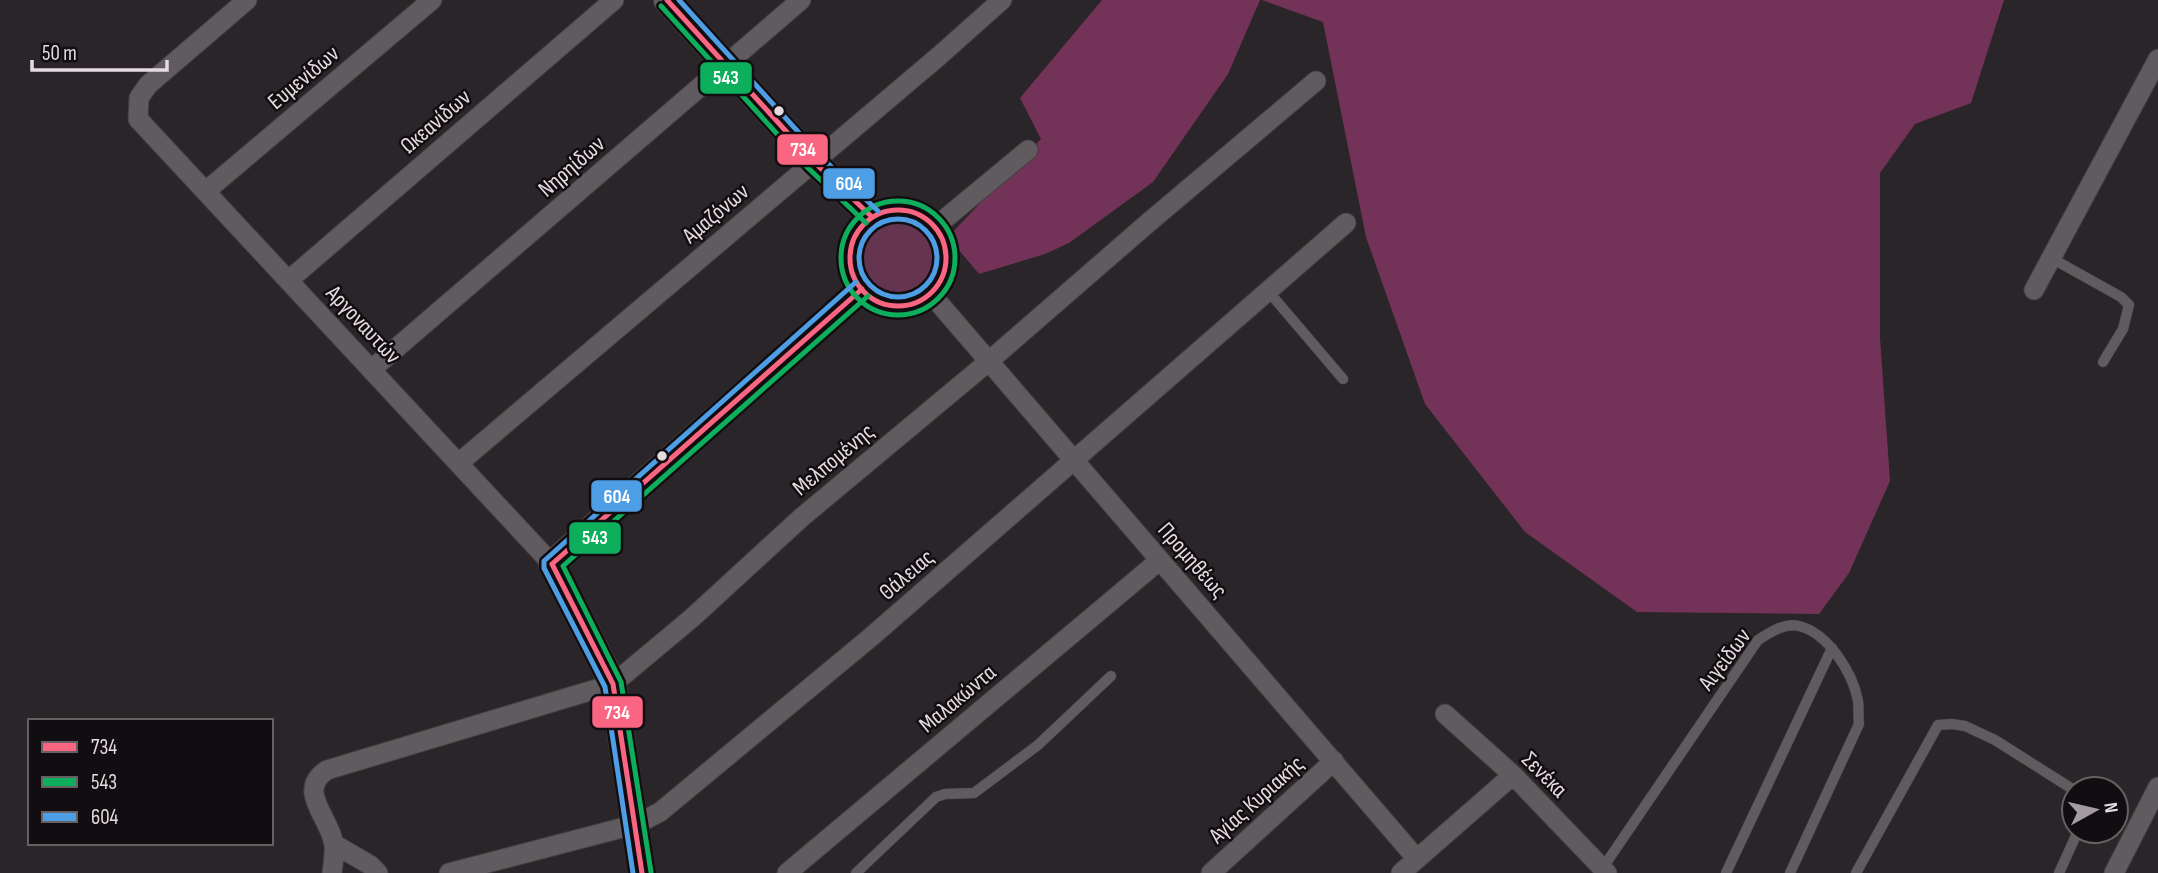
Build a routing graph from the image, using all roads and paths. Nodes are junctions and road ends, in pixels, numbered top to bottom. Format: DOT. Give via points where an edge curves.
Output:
graph roads {
  1 [pos="432,0"];
  2 [pos="614,0"];
  3 [pos="667,0"];
  4 [pos="801,0"];
  5 [pos="1002,0"];
  6 [pos="236,3"];
  7 [pos="2158,59"];
  8 [pos="726,66"];
  9 [pos="1316,81"];
  10 [pos="1028,150"];
  11 [pos="813,161"];
  12 [pos="206,191"];
  13 [pos="872,217"];
  14 [pos="1346,223"];
  15 [pos="935,227"];
  16 [pos="2051,258"];
  17 [pos="289,280"];
  18 [pos="862,289"];
  19 [pos="2034,290"];
  20 [pos="1268,292"];
  21 [pos="931,294"];
  22 [pos="988,362"];
  23 [pos="2103,362"];
  24 [pos="372,369"];
  25 [pos="1343,379"];
  26 [pos="1073,460"];
  27 [pos="460,462"];
  28 [pos="1160,560"];
  29 [pos="552,564"];
  30 [pos="1832,648"];
  31 [pos="1111,676"];
  32 [pos="613,684"];
  33 [pos="1445,714"];
  34 [pos="1334,761"];
  35 [pos="1513,775"];
  36 [pos="2060,781"];
  37 [pos="2158,787"];
  38 [pos="2152,815"];
  39 [pos="636,824"];
  40 [pos="334,844"];
  41 [pos="2072,845"];
  42 [pos="1417,859"];
  43 [pos="1604,871"];
  44 [pos="332,873"];
  45 [pos="379,873"];
  46 [pos="449,873"];
  47 [pos="642,873"];
  48 [pos="787,873"];
  49 [pos="856,873"];
  50 [pos="1210,873"];
  51 [pos="1401,873"];
  52 [pos="1726,873"];
  53 [pos="1790,873"];
  54 [pos="1856,873"];
  55 [pos="2059,873"];
  56 [pos="2114,873"];
  1 -- 12 [label="street, Ευμενίδων"];
  2 -- 17 [label="street, Ωκεανίδων"];
  3 -- 8 [label="street"];
  4 -- 8 [label="street, Νηρηίδων"];
  5 -- 11 [label="street, Αμαζόνων"];
  6 -- 12 [label="street, Αργοναυτών" via="139,98 138,119"];
  7 -- 16 [label="street"];
  8 -- 11 [label="street"];
  8 -- 24 [label="street, Νηρηίδων"];
  9 -- 22 [label="street, Μελπομένης"];
  10 -- 15 [label="street"];
  11 -- 13 [label="street"];
  11 -- 27 [label="street, Αμαζόνων"];
  12 -- 17 [label="street, Αργοναυτών"];
  13 -- 15 [label="street" via="905,210"];
  13 -- 18 [label="street" via="860,228 850,257 852,273"];
  14 -- 20 [label="street, Θάλειας"];
  15 -- 21 [label="street" via="947,251 941,282"];
  16 -- 19 [label="street"];
  16 -- 23 [label="lane" via="2129,305 2123,328"];
  17 -- 24 [label="street, Αργοναυτών"];
  18 -- 21 [label="street" via="886,305 901,307"];
  18 -- 29 [label="street"];
  20 -- 25 [label="lane"];
  20 -- 26 [label="street, Θάλειας"];
  21 -- 22 [label="street, Προμηθέως"];
  22 -- 26 [label="street, Προμηθέως"];
  22 -- 32 [label="street, Μελπομένης" via="802,517"];
  24 -- 27 [label="street, Αργοναυτών"];
  26 -- 28 [label="street, Προμηθέως"];
  26 -- 39 [label="street, Θάλειας" via="871,637 660,812"];
  27 -- 29 [label="street, Αργοναυτών"];
  28 -- 34 [label="street, Προμηθέως"];
  28 -- 48 [label="street, Μαλακώντα"];
  29 -- 32 [label="street"];
  30 -- 43 [label="lane, Αιγείδων" via="1821,636 1797,625 1774,630 1758,640"];
  30 -- 52 [label="lane"];
  30 -- 53 [label="lane, Αιγείδων" via="1858,702 1859,724"];
  31 -- 49 [label="lane" via="1038,745 974,793 936,797"];
  32 -- 39 [label="street"];
  32 -- 40 [label="street, Μελπομένης" via="327,770 313,783 314,796"];
  33 -- 35 [label="street, Σενέκα"];
  34 -- 42 [label="street, Προμηθέως"];
  34 -- 50 [label="street, Αγίας Κυριακής"];
  35 -- 42 [label="street"];
  35 -- 43 [label="street, Σενέκα"];
  36 -- 54 [label="lane" via="1965,726 1938,725"];
  37 -- 38 [label="street"];
  38 -- 56 [label="street"];
  39 -- 46 [label="street, Θάλειας"];
  39 -- 47 [label="street"];
  40 -- 44 [label="street"];
  40 -- 45 [label="street"];
  41 -- 55 [label="lane"];
  42 -- 51 [label="street"];
}
